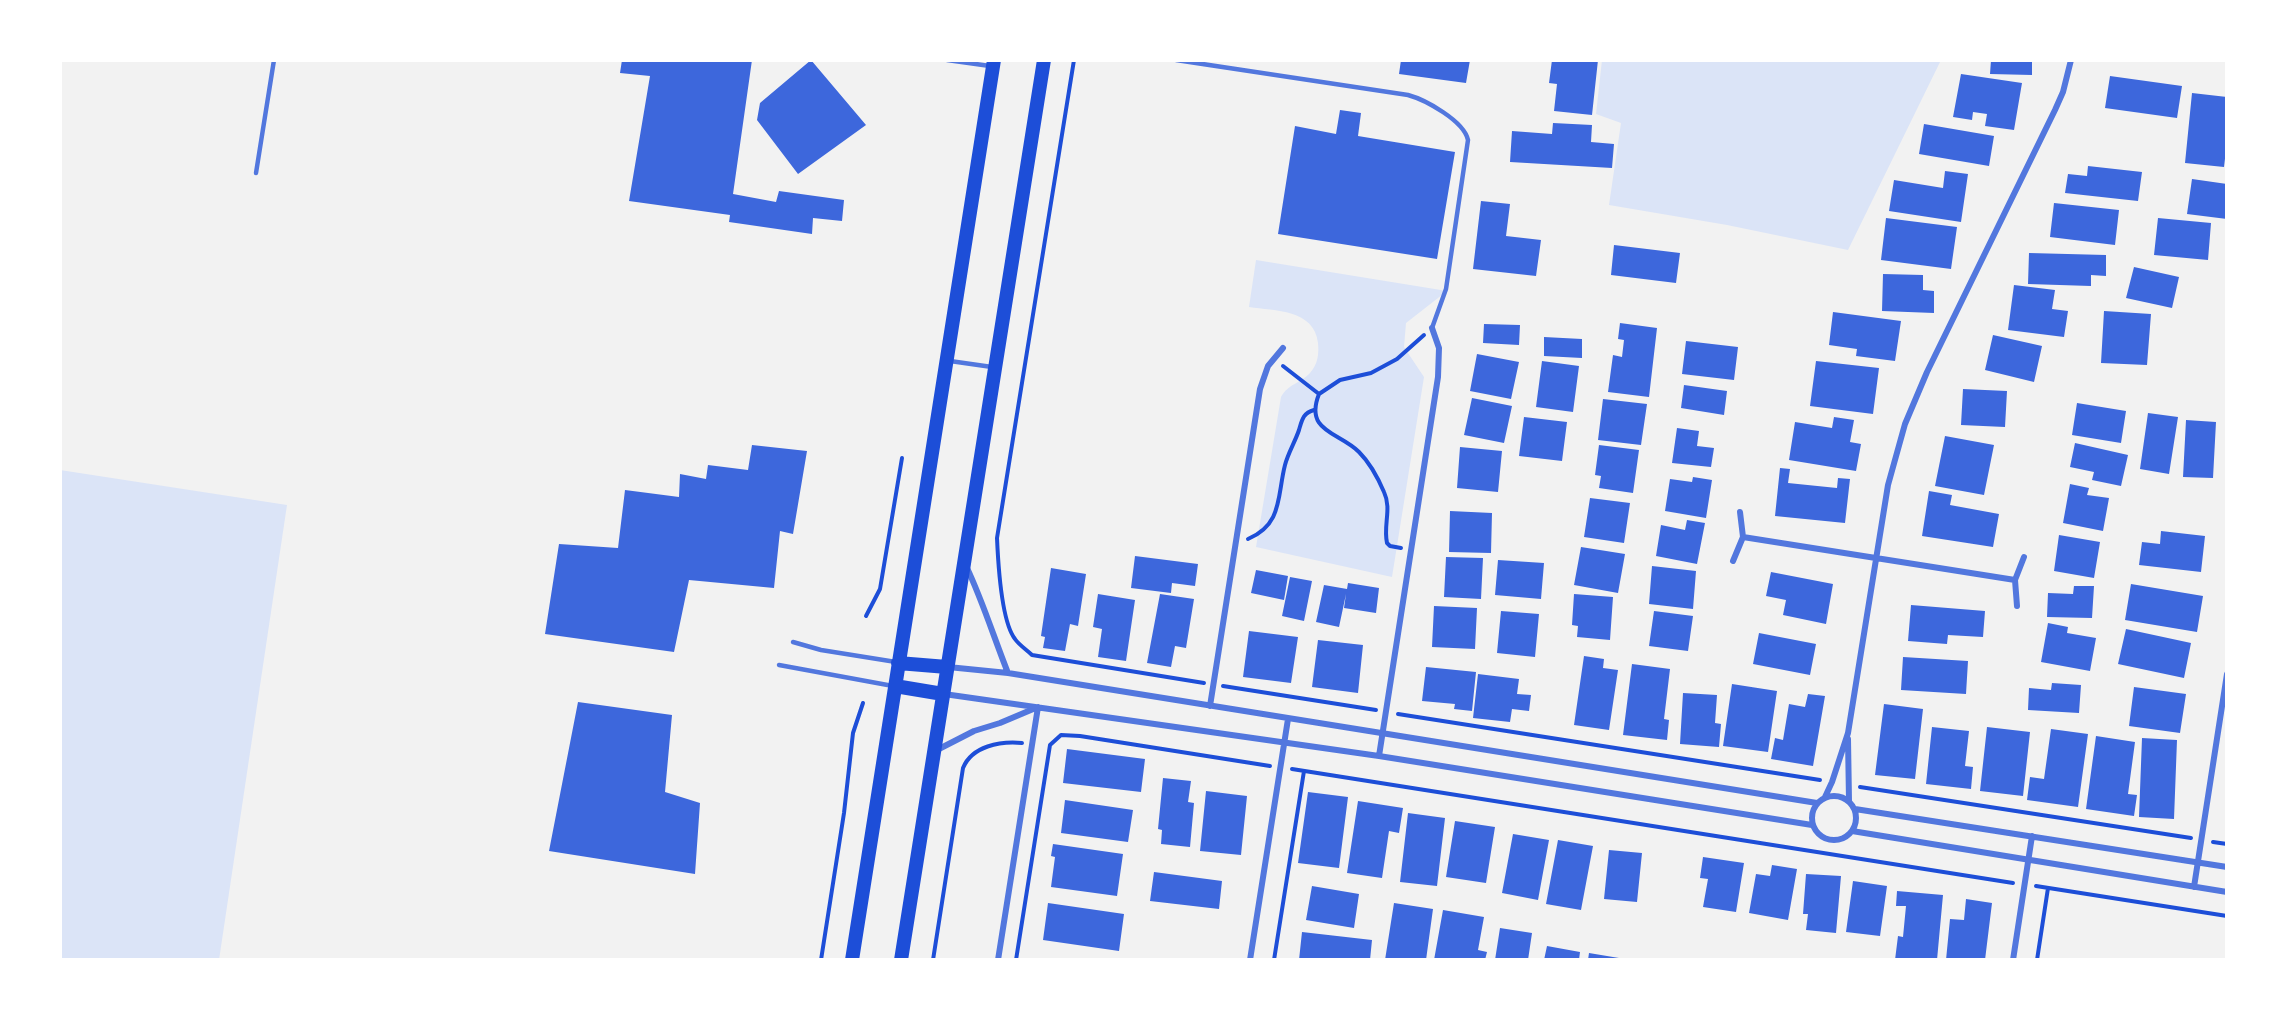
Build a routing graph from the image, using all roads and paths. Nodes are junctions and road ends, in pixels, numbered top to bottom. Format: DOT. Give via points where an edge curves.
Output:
graph roads {
  1 [pos="274,60"];
  2 [pos="947,60"];
  3 [pos="1044,60"];
  4 [pos="1074,60"];
  5 [pos="1176,60"];
  6 [pos="2071,60"];
  7 [pos="993,63"];
  8 [pos="256,173"];
  9 [pos="1432,328"];
  10 [pos="1283,348"];
  11 [pos="1273,358"];
  12 [pos="947,361"];
  13 [pos="995,368"];
  14 [pos="1319,394"];
  15 [pos="1314,410"];
  16 [pos="902,458"];
  17 [pos="1740,512"];
  18 [pos="1743,537"];
  19 [pos="1236,543"];
  20 [pos="1411,550"];
  21 [pos="2024,557"];
  22 [pos="1875,559"];
  23 [pos="1733,561"];
  24 [pos="964,562"];
  25 [pos="2015,580"];
  26 [pos="2017,606"];
  27 [pos="866,616"];
  28 [pos="793,642"];
  29 [pos="898,663"];
  30 [pos="778,665"];
  31 [pos="947,667"];
  32 [pos="1008,673"];
  33 [pos="2227,674"];
  34 [pos="1213,684"];
  35 [pos="895,686"];
  36 [pos="943,693"];
  37 [pos="862,703"];
  38 [pos="1210,706"];
  39 [pos="1038,707"];
  40 [pos="1385,712"];
  41 [pos="1288,719"];
  42 [pos="1383,732"];
  43 [pos="1848,733"];
  44 [pos="1285,743"];
  45 [pos="1033,744"];
  46 [pos="1050,745"];
  47 [pos="935,751"];
  48 [pos="1380,756"];
  49 [pos="1281,767"];
  50 [pos="1304,771"];
  51 [pos="1832,782"];
  52 [pos="1848,785"];
  53 [pos="1825,797"];
  54 [pos="1849,801"];
  55 [pos="1817,803"];
  56 [pos="1855,809"];
  57 [pos="1812,825"];
  58 [pos="1852,831"];
  59 [pos="2032,836"];
  60 [pos="2201,840"];
  61 [pos="2227,844"];
  62 [pos="2029,860"];
  63 [pos="2197,862"];
  64 [pos="2227,867"];
  65 [pos="2025,885"];
  66 [pos="2194,887"];
  67 [pos="2048,888"];
  68 [pos="2227,892"];
  69 [pos="2227,916"];
  70 [pos="821,960"];
  71 [pos="852,960"];
  72 [pos="901,960"];
  73 [pos="933,960"];
  74 [pos="998,960"];
  75 [pos="1016,960"];
  76 [pos="1250,960"];
  77 [pos="1274,960"];
  78 [pos="2013,960"];
  79 [pos="2037,960"];
  1 -- 8 [label="lane"];
  2 -- 7 [label="lane"];
  3 -- 13 [label="highway"];
  4 -- 34 [label="path" via="997,538 1006,616 1014,638 1032,655"];
  5 -- 9 [label="lane" via="1408,95 1422,99 1464,129 1468,140 1446,289"];
  6 -- 22 [label="street" via="2055,110 1908,416 1888,485"];
  7 -- 12 [label="highway"];
  9 -- 14 [label="path" via="1397,359 1371,373 1340,380"];
  9 -- 20 [label="street" via="1439,348 1438,377"];
  10 -- 11 [label="street"];
  11 -- 14 [label="path"];
  11 -- 19 [label="street" via="1260,389"];
  12 -- 13 [label="lane"];
  12 -- 29 [label="highway"];
  13 -- 24 [label="highway"];
  14 -- 15 [label="path"];
  15 -- 19 [label="path" via="1302,419 1288,455 1275,514 1260,533"];
  15 -- 20 [label="path" via="1324,429 1358,450 1379,482 1388,506 1387,543"];
  16 -- 27 [label="path" via="880,589"];
  17 -- 18 [label="street"];
  18 -- 22 [label="street"];
  18 -- 23 [label="street"];
  19 -- 34 [label="street"];
  20 -- 40 [label="street"];
  21 -- 25 [label="street"];
  22 -- 25 [label="street"];
  22 -- 43 [label="street"];
  24 -- 31 [label="highway"];
  24 -- 32 [label="street"];
  25 -- 26 [label="street"];
  28 -- 29 [label="lane"];
  29 -- 31 [label="highway"];
  29 -- 35 [label="highway"];
  30 -- 35 [label="lane"];
  31 -- 32 [label="street"];
  31 -- 36 [label="highway"];
  32 -- 38 [label="street"];
  33 -- 60 [label="street"];
  34 -- 38 [label="street"];
  34 -- 40 [label="path"];
  35 -- 36 [label="highway"];
  35 -- 71 [label="highway"];
  36 -- 39 [label="street"];
  36 -- 47 [label="highway"];
  37 -- 70 [label="path" via="853,733"];
  38 -- 41 [label="street"];
  39 -- 44 [label="street"];
  39 -- 45 [label="street"];
  39 -- 47 [label="street" via="974,731"];
  40 -- 42 [label="street"];
  40 -- 51 [label="path"];
  41 -- 42 [label="street"];
  41 -- 44 [label="street"];
  42 -- 48 [label="street"];
  42 -- 55 [label="street"];
  43 -- 51 [label="street"];
  43 -- 52 [label="street"];
  44 -- 48 [label="street"];
  44 -- 49 [label="street"];
  45 -- 46 [label="path"];
  45 -- 73 [label="path" via="1007,743 980,749 963,768"];
  45 -- 74 [label="street"];
  46 -- 49 [label="path" via="1061,735 1080,736"];
  46 -- 75 [label="path"];
  47 -- 72 [label="highway"];
  48 -- 57 [label="street"];
  49 -- 50 [label="path"];
  49 -- 76 [label="street"];
  50 -- 65 [label="path"];
  50 -- 77 [label="path"];
  51 -- 53 [label="street"];
  52 -- 54 [label="street"];
  52 -- 60 [label="path"];
  53 -- 54 [label="street" via="1837,795"];
  53 -- 55 [label="street"];
  54 -- 56 [label="street"];
  55 -- 57 [label="street"];
  56 -- 58 [label="street"];
  56 -- 59 [label="street"];
  57 -- 58 [label="street" via="1827,839 1841,839"];
  58 -- 62 [label="street"];
  59 -- 62 [label="street"];
  59 -- 63 [label="street"];
  60 -- 61 [label="path"];
  60 -- 63 [label="street"];
  62 -- 65 [label="street"];
  62 -- 66 [label="street"];
  63 -- 64 [label="street"];
  63 -- 66 [label="street"];
  65 -- 67 [label="path"];
  65 -- 78 [label="street"];
  66 -- 68 [label="street"];
  67 -- 69 [label="path"];
  67 -- 79 [label="path"];
}
